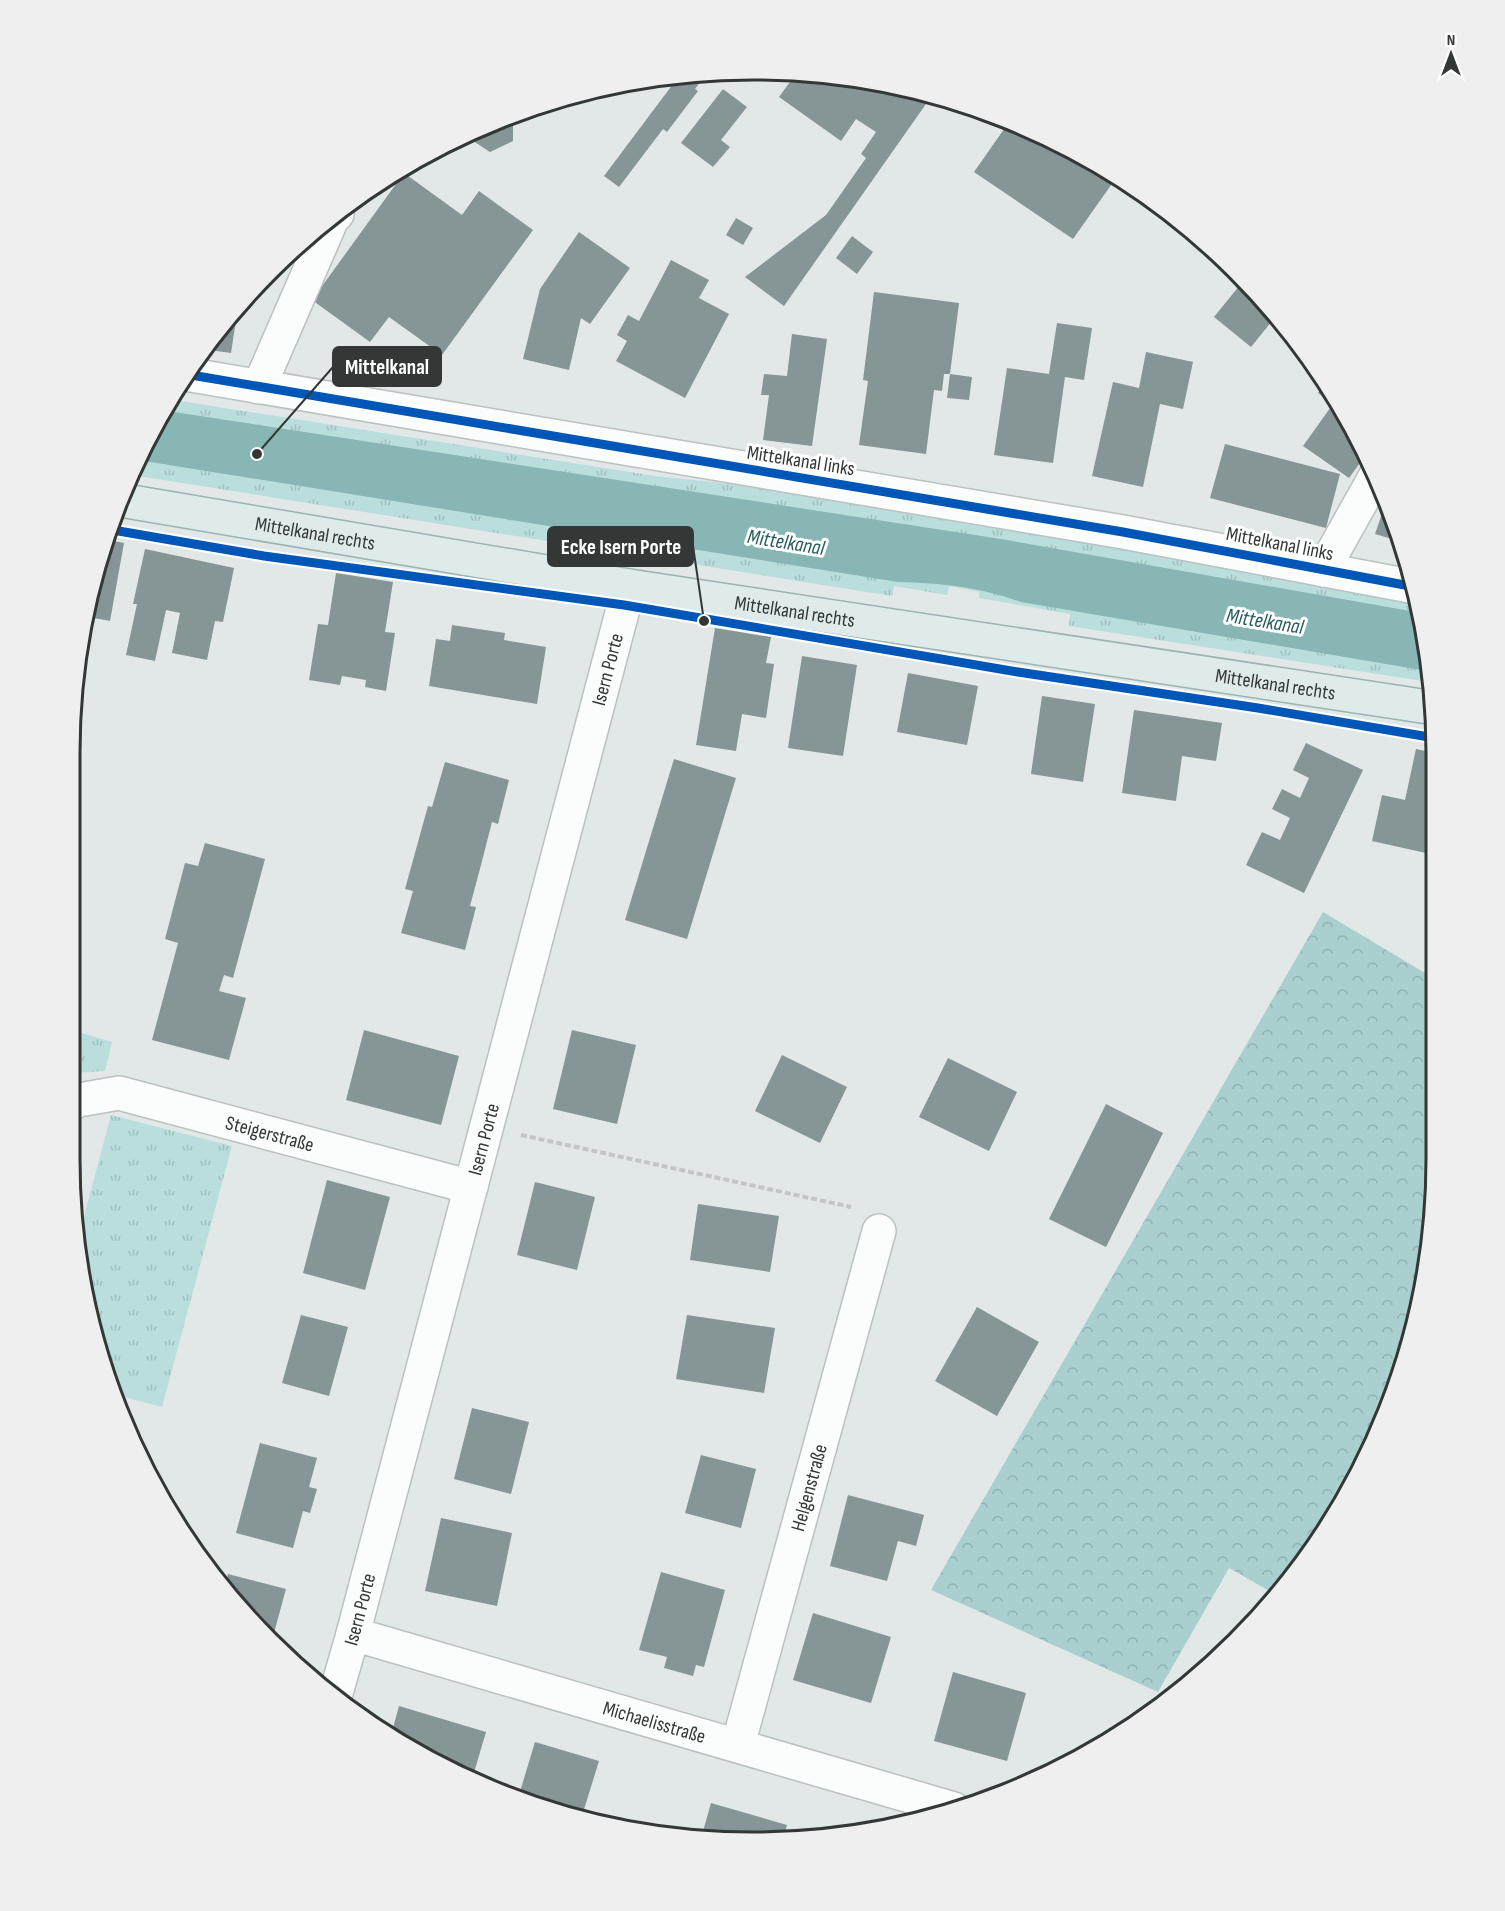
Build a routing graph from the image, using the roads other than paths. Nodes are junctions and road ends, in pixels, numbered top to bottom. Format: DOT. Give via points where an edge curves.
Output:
graph roads {
  1 [pos="326,233"];
  2 [pos="195,376"];
  3 [pos="259,387"];
  4 [pos="1370,486"];
  5 [pos="128,501"];
  6 [pos="1323,570"];
  7 [pos="1405,585"];
  8 [pos="629,586"];
  9 [pos="1424,706"];
  10 [pos="80,1100"];
  11 [pos="471,1187"];
  12 [pos="879,1231"];
  13 [pos="354,1634"];
  14 [pos="338,1688"];
  15 [pos="738,1745"];
  16 [pos="940,1805"];
  1 -- 3 [label="street"];
  2 -- 3 [label="street, Mittelkanal links"];
  3 -- 6 [label="street, Mittelkanal links" via="1123,532"];
  4 -- 6 [label="street"];
  5 -- 8 [label="main road, Mittelkanal rechts"];
  6 -- 7 [label="street, Mittelkanal links"];
  8 -- 9 [label="main road, Mittelkanal rechts"];
  8 -- 11 [label="street, Isern Porte"];
  10 -- 11 [label="street, Steigerstraße" via="119,1092"];
  11 -- 13 [label="street, Isern Porte"];
  12 -- 15 [label="street, Helgenstraße"];
  13 -- 14 [label="street, Isern Porte"];
  13 -- 15 [label="street, Michaelisstraße"];
  15 -- 16 [label="street, Michaelisstraße"];
}
